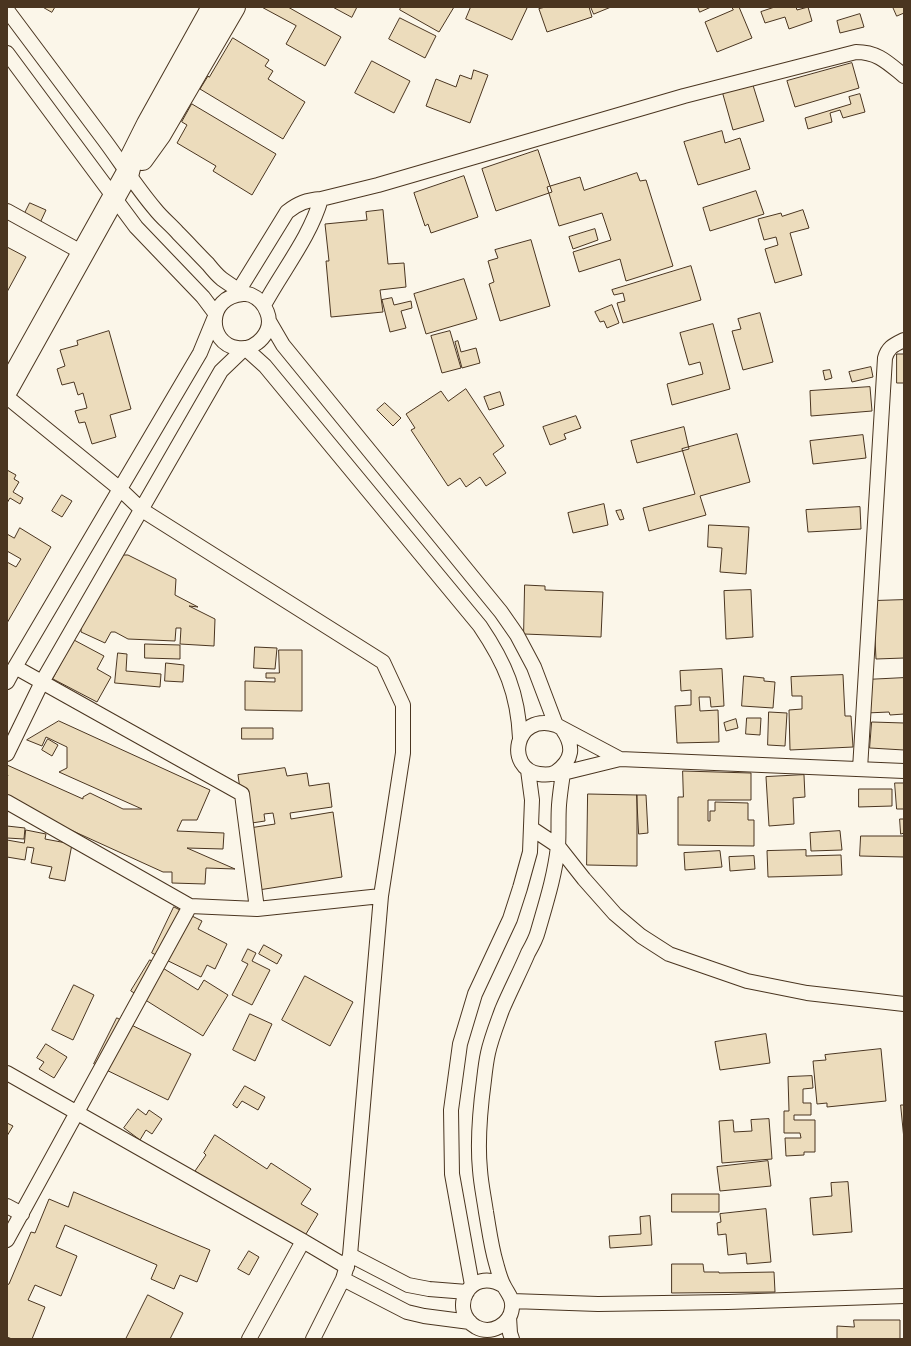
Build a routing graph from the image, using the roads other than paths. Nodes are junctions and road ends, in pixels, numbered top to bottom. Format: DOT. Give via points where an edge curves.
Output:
graph roads {
  1 [pos="213,7"];
  2 [pos="234,7"];
  3 [pos="7,10"];
  4 [pos="7,53"];
  5 [pos="904,76"];
  6 [pos="128,172"];
  7 [pos="114,197"];
  8 [pos="321,199"];
  9 [pos="7,211"];
  10 [pos="83,253"];
  11 [pos="239,293"];
  12 [pos="264,305"];
  13 [pos="215,316"];
  14 [pos="269,321"];
  15 [pos="904,340"];
  16 [pos="245,348"];
  17 [pos="10,376"];
  18 [pos="7,397"];
  19 [pos="120,489"];
  20 [pos="142,510"];
  21 [pos="15,667"];
  22 [pos="7,682"];
  23 [pos="42,682"];
  24 [pos="559,727"];
  25 [pos="520,738"];
  26 [pos="7,754"];
  27 [pos="620,759"];
  28 [pos="860,769"];
  29 [pos="528,770"];
  30 [pos="560,771"];
  31 [pos="904,771"];
  32 [pos="7,802"];
  33 [pos="530,828"];
  34 [pos="558,846"];
  35 [pos="381,896"];
  36 [pos="190,906"];
  37 [pos="257,909"];
  38 [pos="904,1004"];
  39 [pos="7,1073"];
  40 [pos="77,1112"];
  41 [pos="7,1206"];
  42 [pos="22,1214"];
  43 [pos="7,1240"];
  44 [pos="302,1241"];
  45 [pos="347,1267"];
  46 [pos="504,1286"];
  47 [pos="469,1288"];
  48 [pos="904,1296"];
  49 [pos="512,1301"];
  50 [pos="510,1316"];
  51 [pos="473,1325"];
  52 [pos="250,1339"];
  53 [pos="313,1339"];
  54 [pos="484,1339"];
  55 [pos="512,1339"];
  1 -- 6 [label="main road" via="148,124 132,156"];
  2 -- 6 [label="main road" via="160,134 143,158"];
  3 -- 6 [label="street"];
  4 -- 7 [label="street"];
  5 -- 8 [label="street" via="880,57 856,52 684,96 393,181"];
  6 -- 7 [label="main road"];
  6 -- 11 [label="street" via="155,209"];
  7 -- 10 [label="main road"];
  7 -- 13 [label="street" via="136,227 203,296"];
  8 -- 11 [label="street" via="302,202 287,212"];
  8 -- 12 [label="street" via="310,229"];
  9 -- 10 [label="street"];
  10 -- 17 [label="main road"];
  11 -- 12 [label="street" via="251,295"];
  11 -- 13 [label="street" via="226,298"];
  12 -- 14 [label="street"];
  13 -- 16 [label="street" via="216,329 220,337 236,348"];
  13 -- 19 [label="street" via="200,353"];
  14 -- 16 [label="street" via="262,339"];
  14 -- 24 [label="street" via="283,345 501,612 534,667"];
  15 -- 28 [label="street" via="893,345 885,358"];
  16 -- 20 [label="street" via="221,371"];
  16 -- 25 [label="street" via="270,372 480,626 495,648 516,698"];
  18 -- 19 [label="street"];
  19 -- 20 [label="street"];
  19 -- 21 [label="street"];
  20 -- 23 [label="street"];
  20 -- 35 [label="street" via="383,662 404,705 402,760"];
  21 -- 22 [label="street"];
  21 -- 23 [label="street"];
  23 -- 26 [label="street"];
  23 -- 37 [label="street" via="242,794"];
  24 -- 25 [label="street" via="548,722 539,723 528,728"];
  24 -- 27 [label="street"];
  24 -- 30 [label="street" via="568,736 570,744 568,760"];
  25 -- 29 [label="street" via="518,755"];
  27 -- 28 [label="street"];
  27 -- 30 [label="street"];
  28 -- 31 [label="street"];
  29 -- 30 [label="street" via="545,775"];
  29 -- 33 [label="street" via="532,800"];
  30 -- 34 [label="street"];
  32 -- 36 [label="street"];
  33 -- 34 [label="street"];
  33 -- 47 [label="street" via="530,852 510,919 475,994 460,1044 451,1110 452,1174"];
  34 -- 38 [label="street" via="615,914 641,936 669,954 747,981 807,992"];
  34 -- 46 [label="street" via="553,877 537,934 502,1009 488,1052 479,1113 480,1171 495,1262"];
  35 -- 37 [label="street"];
  35 -- 45 [label="street"];
  36 -- 37 [label="street"];
  36 -- 40 [label="street"];
  39 -- 40 [label="street"];
  40 -- 42 [label="street"];
  40 -- 44 [label="street"];
  41 -- 42 [label="street"];
  42 -- 43 [label="street"];
  44 -- 45 [label="street"];
  44 -- 52 [label="street"];
  45 -- 47 [label="street" via="429,1289"];
  45 -- 51 [label="street" via="407,1312"];
  45 -- 53 [label="street"];
  46 -- 47 [label="street" via="488,1280 480,1281"];
  46 -- 49 [label="street"];
  47 -- 51 [label="street" via="463,1299 463,1307 465,1315"];
  48 -- 49 [label="street" via="605,1304"];
  49 -- 50 [label="street"];
  50 -- 51 [label="street" via="505,1323 491,1330 483,1330"];
  50 -- 55 [label="street"];
  51 -- 54 [label="street"];
}
